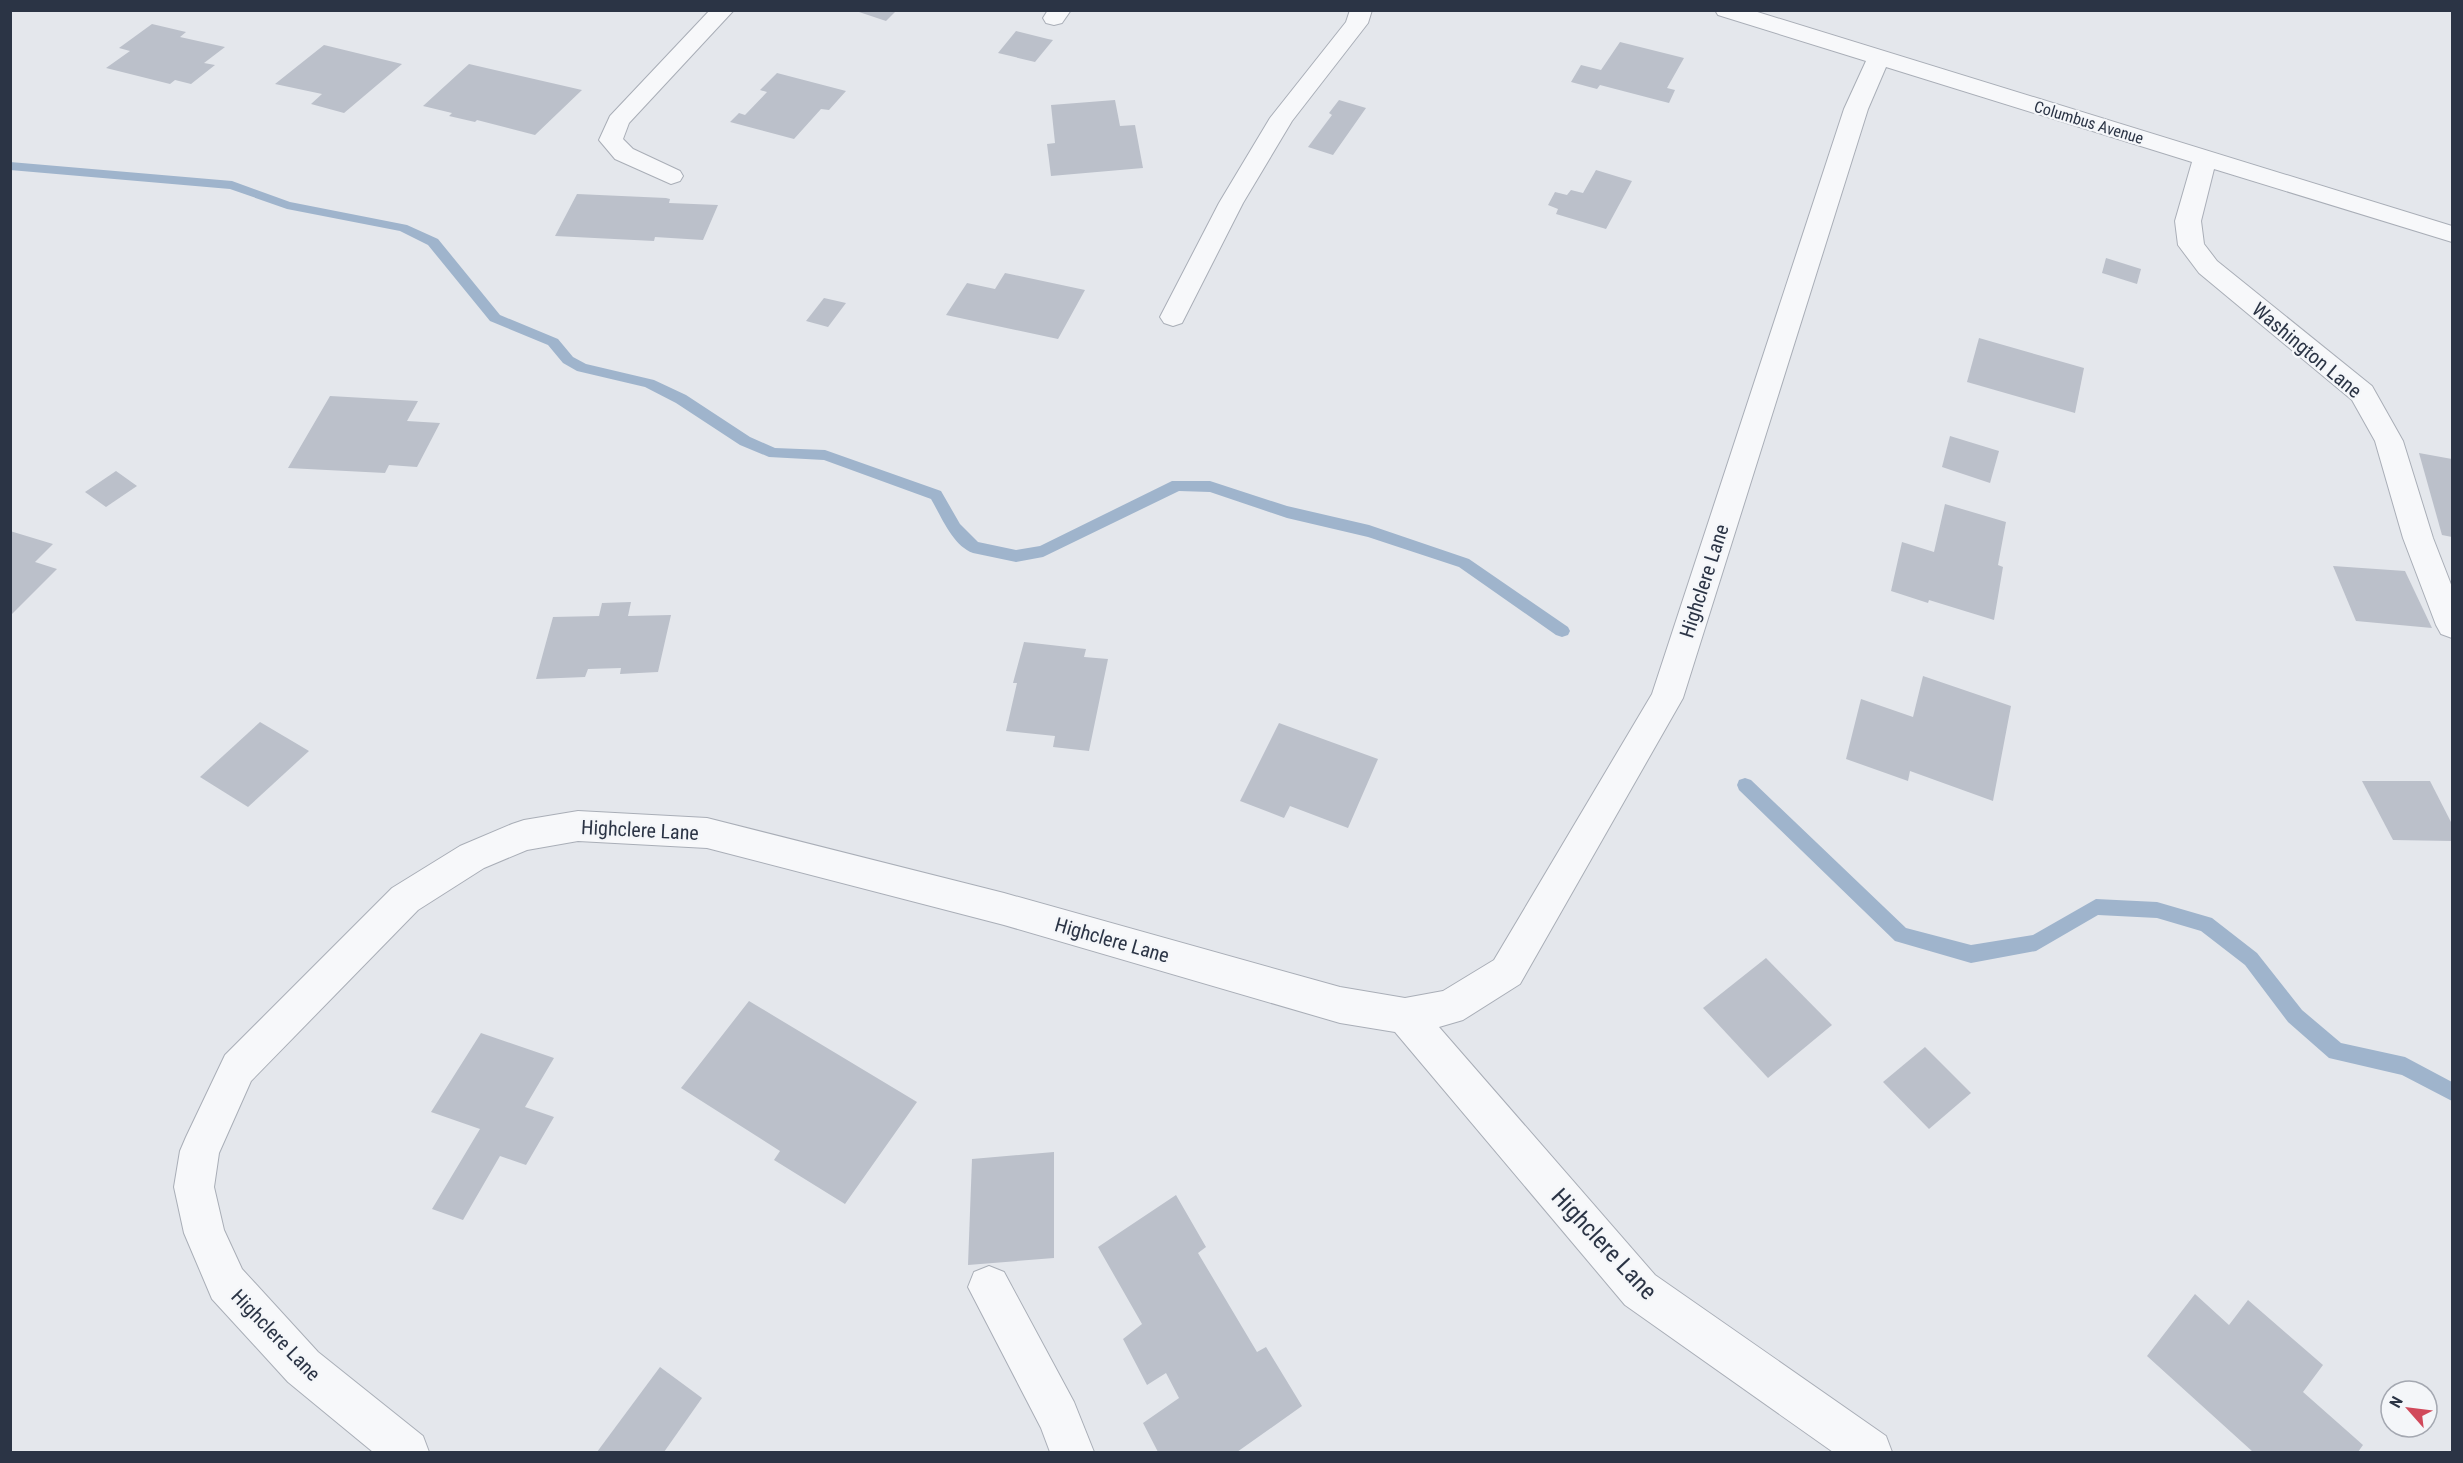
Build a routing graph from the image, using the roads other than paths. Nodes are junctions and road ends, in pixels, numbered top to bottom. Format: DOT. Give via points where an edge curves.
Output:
graph roads {
  1 [pos="723,10"];
  2 [pos="1360,10"];
  3 [pos="1726,10"];
  4 [pos="1879,57"];
  5 [pos="2205,158"];
  6 [pos="671,176"];
  7 [pos="2452,234"];
  8 [pos="1173,317"];
  9 [pos="2452,625"];
  10 [pos="1405,1016"];
  11 [pos="989,1287"];
  12 [pos="407,1452"];
  13 [pos="1072,1452"];
  14 [pos="1870,1452"];
  1 -- 6 [label="street" via="618,121 611,140 624,154"];
  2 -- 8 [label="street" via="1357,22 1282,118 1231,203"];
  3 -- 4 [label="street, Columbus Avenue"];
  4 -- 5 [label="street, Columbus Avenue"];
  4 -- 10 [label="street, Highclere Lane" via="1852,121 1667,698 1507,972 1450,1007"];
  5 -- 7 [label="street, Columbus Avenue"];
  5 -- 9 [label="street, Washington Lane" via="2188,221 2191,245 2208,267 2362,393 2389,441 2418,538"];
  10 -- 12 [label="street, Highclere Lane" via="1340,1005 1005,909 707,833 578,826 524,836 472,857 405,898 238,1068 200,1151 194,1187 204,1233 227,1284 303,1367"];
  10 -- 14 [label="street, Highclere Lane" via="1640,1290"];
  11 -- 13 [label="street" via="1059,1417"];
}
